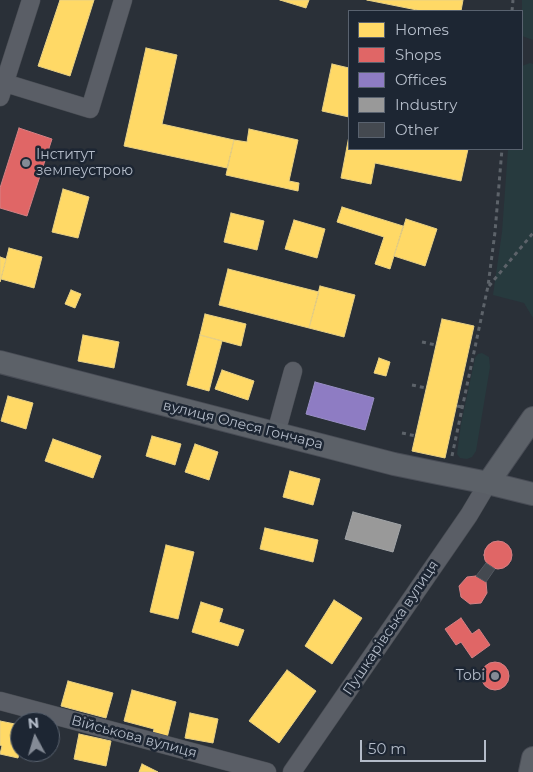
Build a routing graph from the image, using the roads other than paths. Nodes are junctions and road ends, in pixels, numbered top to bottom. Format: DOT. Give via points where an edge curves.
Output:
graph roads {
  1 [pos="31,0"];
  2 [pos="123,0"];
  3 [pos="2,90"];
  4 [pos="0,362"];
  5 [pos="293,371"];
  6 [pos="533,418"];
  7 [pos="276,433"];
  8 [pos="488,483"];
  9 [pos="533,494"];
  10 [pos="0,701"];
  11 [pos="533,758"];
  12 [pos="267,772"];
  13 [pos="292,772"];
  14 [pos="530,772"];
  1 -- 3 [label="street"];
  2 -- 3 [label="street" via="90,110"];
  4 -- 7 [label="main road, вулиця Олеся Гончара"];
  5 -- 7 [label="street"];
  6 -- 8 [label="main road"];
  7 -- 8 [label="main road, вулиця Олеся Гончара" via="394,464"];
  8 -- 9 [label="main road, вулиця Олеся Гончара"];
  8 -- 13 [label="street, Пушкарівська вулиця"];
  10 -- 12 [label="street, Військова вулиця"];
  11 -- 14 [label="main road"];
}
